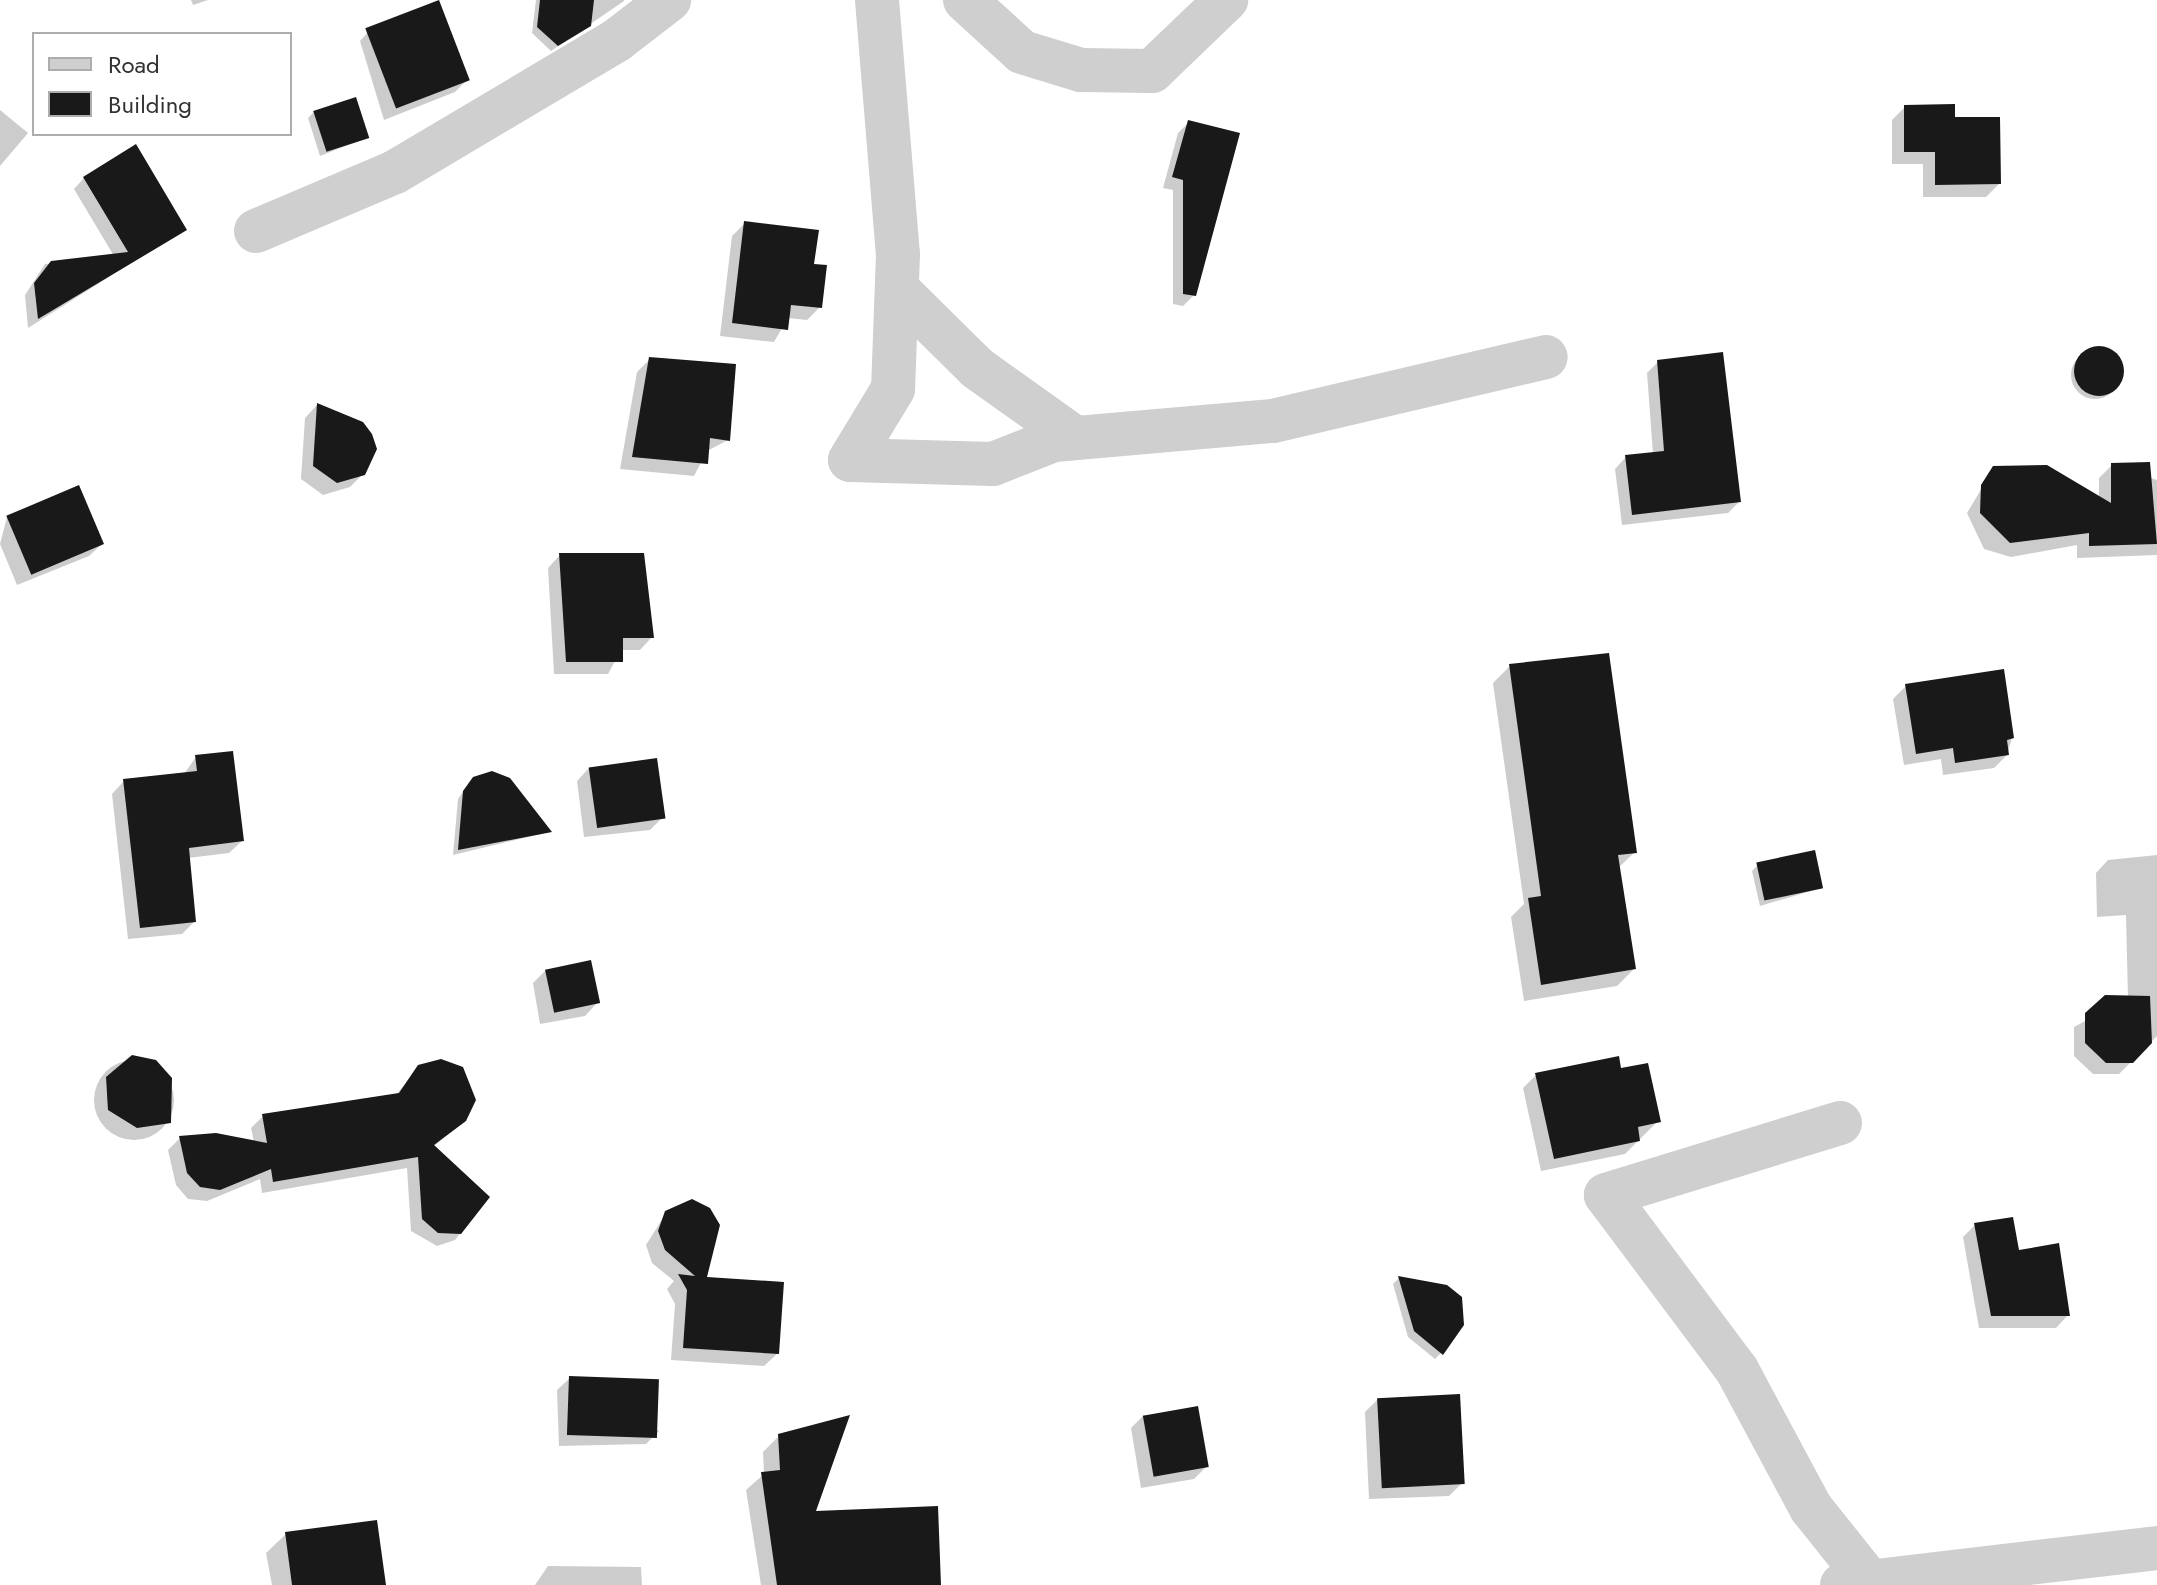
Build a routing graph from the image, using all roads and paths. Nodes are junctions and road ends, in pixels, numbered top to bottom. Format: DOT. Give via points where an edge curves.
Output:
graph roads {
  1 [pos="669,0"];
  2 [pos="877,0"];
  3 [pos="965,0"];
  4 [pos="1226,0"];
  5 [pos="256,231"];
  6 [pos="897,289"];
  7 [pos="1546,357"];
  8 [pos="1075,438"];
  9 [pos="1840,1123"];
  10 [pos="2157,1548"];
  11 [pos="1856,1584"];
  1 -- 5 [label="street" via="617,40 395,172"];
  2 -- 6 [label="street"];
  3 -- 4 [label="street" via="1022,52 1081,70 1152,71"];
  6 -- 8 [label="street" via="977,368"];
  6 -- 8 [label="street" via="893,389 850,460 993,464"];
  7 -- 8 [label="street" via="1273,421"];
  9 -- 11 [label="street" via="1606,1195 1737,1370"];
  10 -- 11 [label="street"];
}
